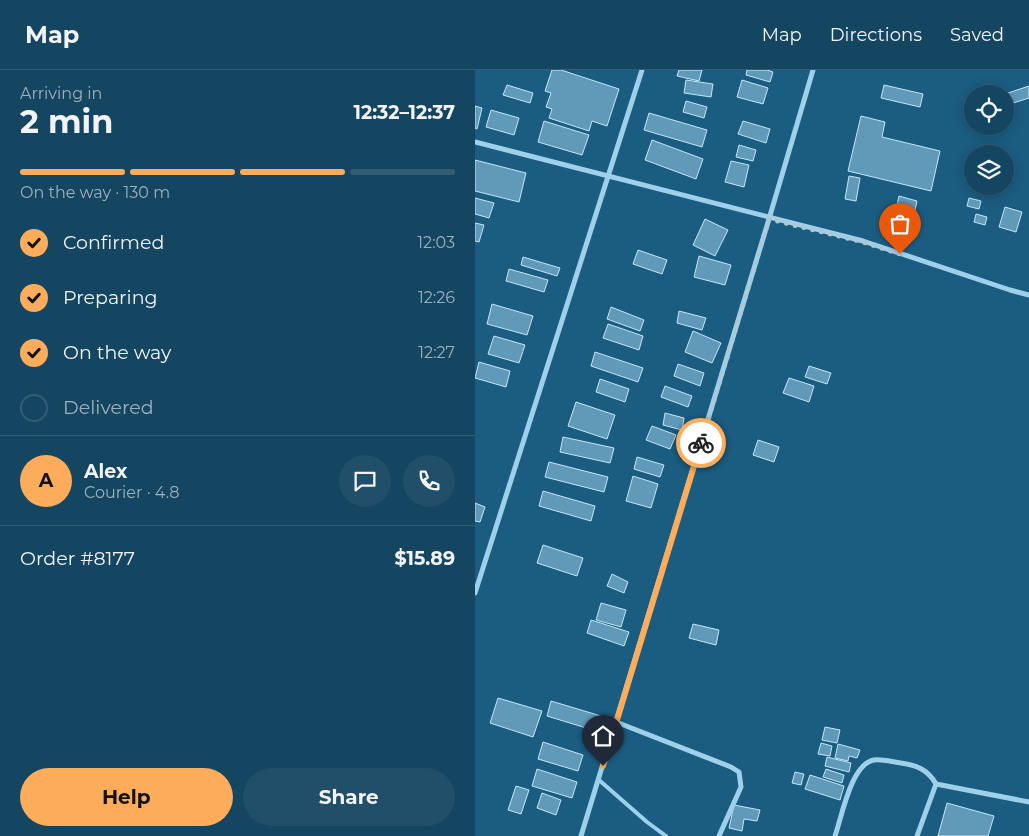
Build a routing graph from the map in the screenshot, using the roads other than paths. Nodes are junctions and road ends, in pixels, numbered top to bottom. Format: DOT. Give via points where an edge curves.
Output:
graph roads {
  1 [pos="642,70"];
  2 [pos="813,70"];
  3 [pos="475,142"];
  4 [pos="607,177"];
  5 [pos="769,219"];
  6 [pos="1029,295"];
  7 [pos="475,593"];
  8 [pos="616,722"];
  9 [pos="599,780"];
  10 [pos="936,784"];
  11 [pos="1029,802"];
  12 [pos="581,836"];
  13 [pos="666,836"];
  14 [pos="719,836"];
  15 [pos="835,836"];
  16 [pos="917,836"];
  1 -- 4 [label="street"];
  2 -- 5 [label="street"];
  3 -- 4 [label="street"];
  4 -- 5 [label="street"];
  4 -- 7 [label="street"];
  5 -- 6 [label="street" via="863,242"];
  5 -- 8 [label="street"];
  8 -- 9 [label="street"];
  8 -- 14 [label="street" via="739,772 741,787"];
  9 -- 12 [label="street"];
  9 -- 13 [label="lane"];
  10 -- 11 [label="street"];
  10 -- 15 [label="street" via="930,774 912,765 874,760 863,766 854,777"];
  10 -- 16 [label="street"];
}
